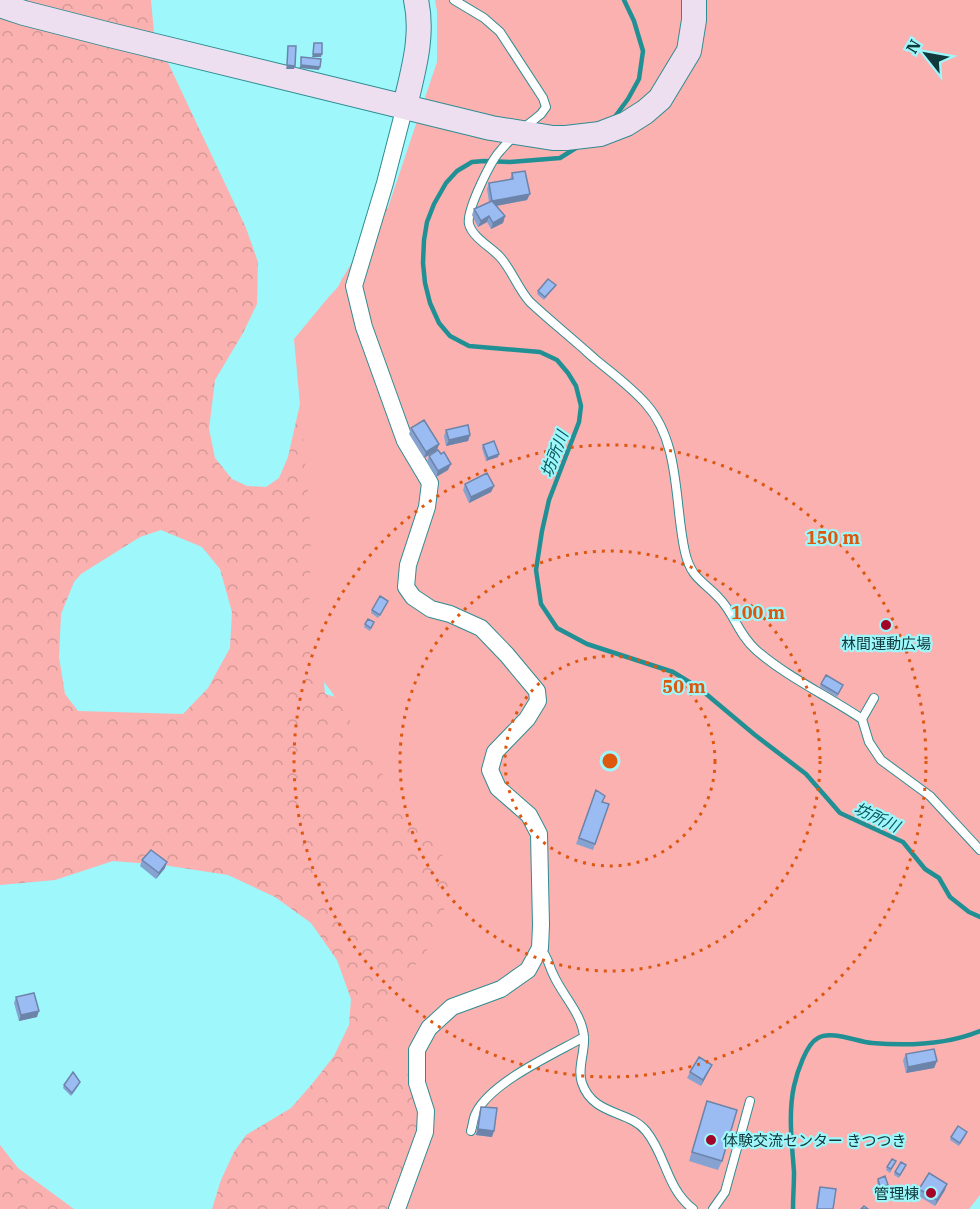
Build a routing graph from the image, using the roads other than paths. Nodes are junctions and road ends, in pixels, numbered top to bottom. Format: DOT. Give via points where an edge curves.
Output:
graph roads {
  1 [pos="416,0"];
  2 [pos="454,0"];
  3 [pos="694,0"];
  4 [pos="0,5"];
  5 [pos="405,106"];
  6 [pos="520,132"];
  7 [pos="874,698"];
  8 [pos="862,719"];
  9 [pos="980,850"];
  10 [pos="540,948"];
  11 [pos="584,1037"];
  12 [pos="750,1101"];
  13 [pos="471,1131"];
  14 [pos="397,1209"];
  15 [pos="693,1209"];
  16 [pos="713,1209"];
  1 -- 5 [label="street" via="418,49"];
  2 -- 6 [label="lane" via="500,32 543,98 546,107 542,114"];
  3 -- 6 [label="street" via="689,51 660,99 640,115 600,134 553,138"];
  4 -- 5 [label="street"];
  5 -- 6 [label="street"];
  5 -- 10 [label="street" via="354,286 364,327 405,441 430,483 427,507 408,565 406,588 412,597 431,609 481,628 537,691 538,701 527,719 495,752 490,770 498,788 529,815 539,834"];
  6 -- 8 [label="lane" via="502,147 489,169 469,215 472,230 501,257 528,299 632,389 656,418 675,477 685,552 696,578 720,598 755,649"];
  7 -- 8 [label="lane"];
  8 -- 9 [label="lane" via="869,742 881,760 930,796"];
  10 -- 11 [label="lane" via="578,1018"];
  10 -- 14 [label="street" via="528,970 517,978 452,1007 429,1028 417,1050 417,1083 426,1111 425,1132"];
  11 -- 13 [label="lane" via="491,1094 476,1113"];
  11 -- 15 [label="lane" via="581,1078 587,1094 606,1110 646,1130 680,1198"];
  12 -- 16 [label="lane" via="724,1192"];
}
